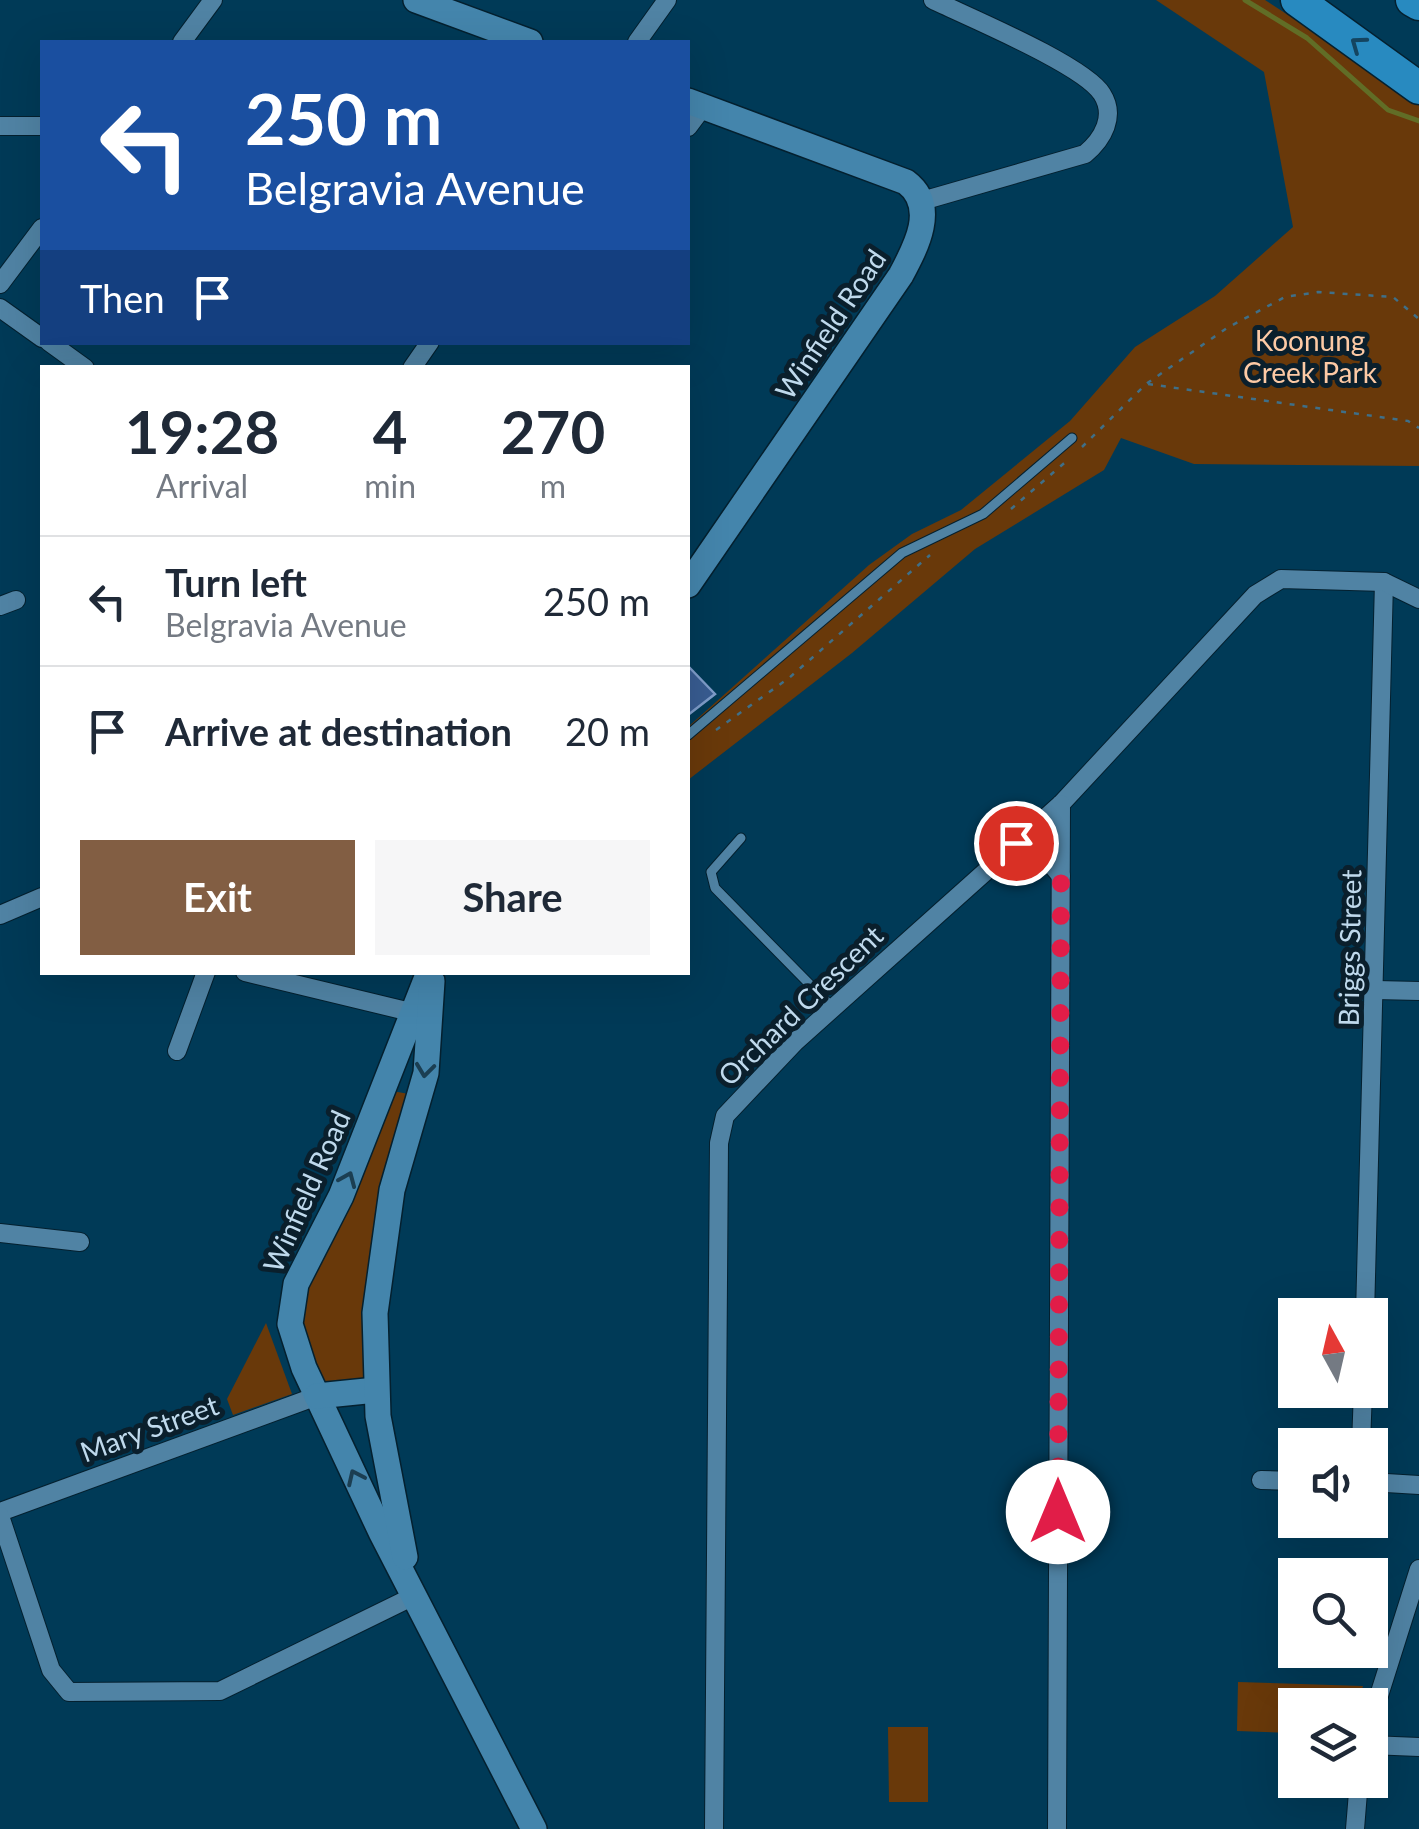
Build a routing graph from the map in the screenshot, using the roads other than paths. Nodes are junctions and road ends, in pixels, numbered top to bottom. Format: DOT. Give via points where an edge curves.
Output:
graph roads {
  1 [pos="213,0"];
  2 [pos="667,0"];
  3 [pos="932,0"];
  4 [pos="1297,0"];
  5 [pos="1412,0"];
  6 [pos="433,3"];
  7 [pos="1419,4"];
  8 [pos="183,40"];
  9 [pos="525,40"];
  10 [pos="639,40"];
  11 [pos="1419,88"];
  12 [pos="693,112"];
  13 [pos="0,126"];
  14 [pos="40,126"];
  15 [pos="922,201"];
  16 [pos="40,231"];
  17 [pos="0,284"];
  18 [pos="0,308"];
  19 [pos="40,337"];
  20 [pos="53,345"];
  21 [pos="80,365"];
  22 [pos="1072,438"];
  23 [pos="1384,582"];
  24 [pos="690,583"];
  25 [pos="1419,598"];
  26 [pos="690,733"];
  27 [pos="1061,804"];
  28 [pos="741,838"];
  29 [pos="1016,843"];
  30 [pos="1061,876"];
  31 [pos="39,907"];
  32 [pos="0,916"];
  33 [pos="205,975"];
  34 [pos="257,975"];
  35 [pos="430,975"];
  36 [pos="1376,990"];
  37 [pos="1419,991"];
  38 [pos="831,1006"];
  39 [pos="419,1015"];
  40 [pos="177,1052"];
  41 [pos="0,1233"];
  42 [pos="80,1242"];
  43 [pos="1366,1298"];
  44 [pos="376,1390"];
  45 [pos="317,1396"];
  46 [pos="1261,1480"];
  47 [pos="1278,1480"];
  48 [pos="1388,1483"];
  49 [pos="1419,1485"];
  50 [pos="0,1514"];
  51 [pos="1419,1569"];
  52 [pos="416,1595"];
  53 [pos="1381,1688"];
  54 [pos="1388,1746"];
  55 [pos="1419,1747"];
  56 [pos="1357,1798"];
  57 [pos="534,1829"];
  58 [pos="714,1829"];
  59 [pos="1057,1829"];
  60 [pos="1355,1829"];
  1 -- 8 [label="street"];
  2 -- 10 [label="street"];
  3 -- 15 [label="street" via="1081,75 1103,94 1108,116 1102,136 1085,154"];
  11 -- 4 [label="highway, one-way"];
  5 -- 7 [label="highway"];
  6 -- 9 [label="street"];
  12 -- 15 [label="street" via="906,182"];
  13 -- 14 [label="street"];
  15 -- 24 [label="street, Winfield Road" via="920,234 901,275"];
  16 -- 17 [label="street"];
  18 -- 19 [label="street"];
  20 -- 21 [label="street"];
  22 -- 26 [label="lane" via="983,514 902,553"];
  23 -- 25 [label="street, Orchard Crescent"];
  23 -- 27 [label="street, Orchard Crescent" via="1281,579 1255,594"];
  23 -- 36 [label="street, Briggs Street"];
  27 -- 29 [label="street, Orchard Crescent"];
  27 -- 30 [label="street"];
  28 -- 38 [label="lane" via="711,872 715,888"];
  29 -- 30 [label="street" via="1045,856"];
  29 -- 38 [label="street, Orchard Crescent"];
  30 -- 59 [label="street"];
  31 -- 32 [label="street"];
  33 -- 40 [label="street"];
  34 -- 39 [label="street"];
  35 -- 39 [label="street, Winfield Road"];
  36 -- 37 [label="street"];
  36 -- 43 [label="street, Briggs Street"];
  38 -- 58 [label="street, Orchard Crescent" via="720,1128"];
  39 -- 44 [label="street, Winfield Road, one-way" via="422,1091 381,1253"];
  45 -- 39 [label="street, Winfield Road, one-way" via="292,1336 292,1298"];
  41 -- 42 [label="street"];
  44 -- 45 [label="street"];
  44 -- 52 [label="street, Winfield Road" via="392,1505"];
  45 -- 50 [label="street, Mary Street"];
  52 -- 45 [label="street, Winfield Road, one-way"];
  46 -- 47 [label="street"];
  48 -- 49 [label="street"];
  50 -- 52 [label="street" via="51,1670 69,1692 220,1691"];
  51 -- 53 [label="street"];
  52 -- 57 [label="street, Winfield Road"];
  54 -- 55 [label="street"];
  56 -- 60 [label="street"];
}
